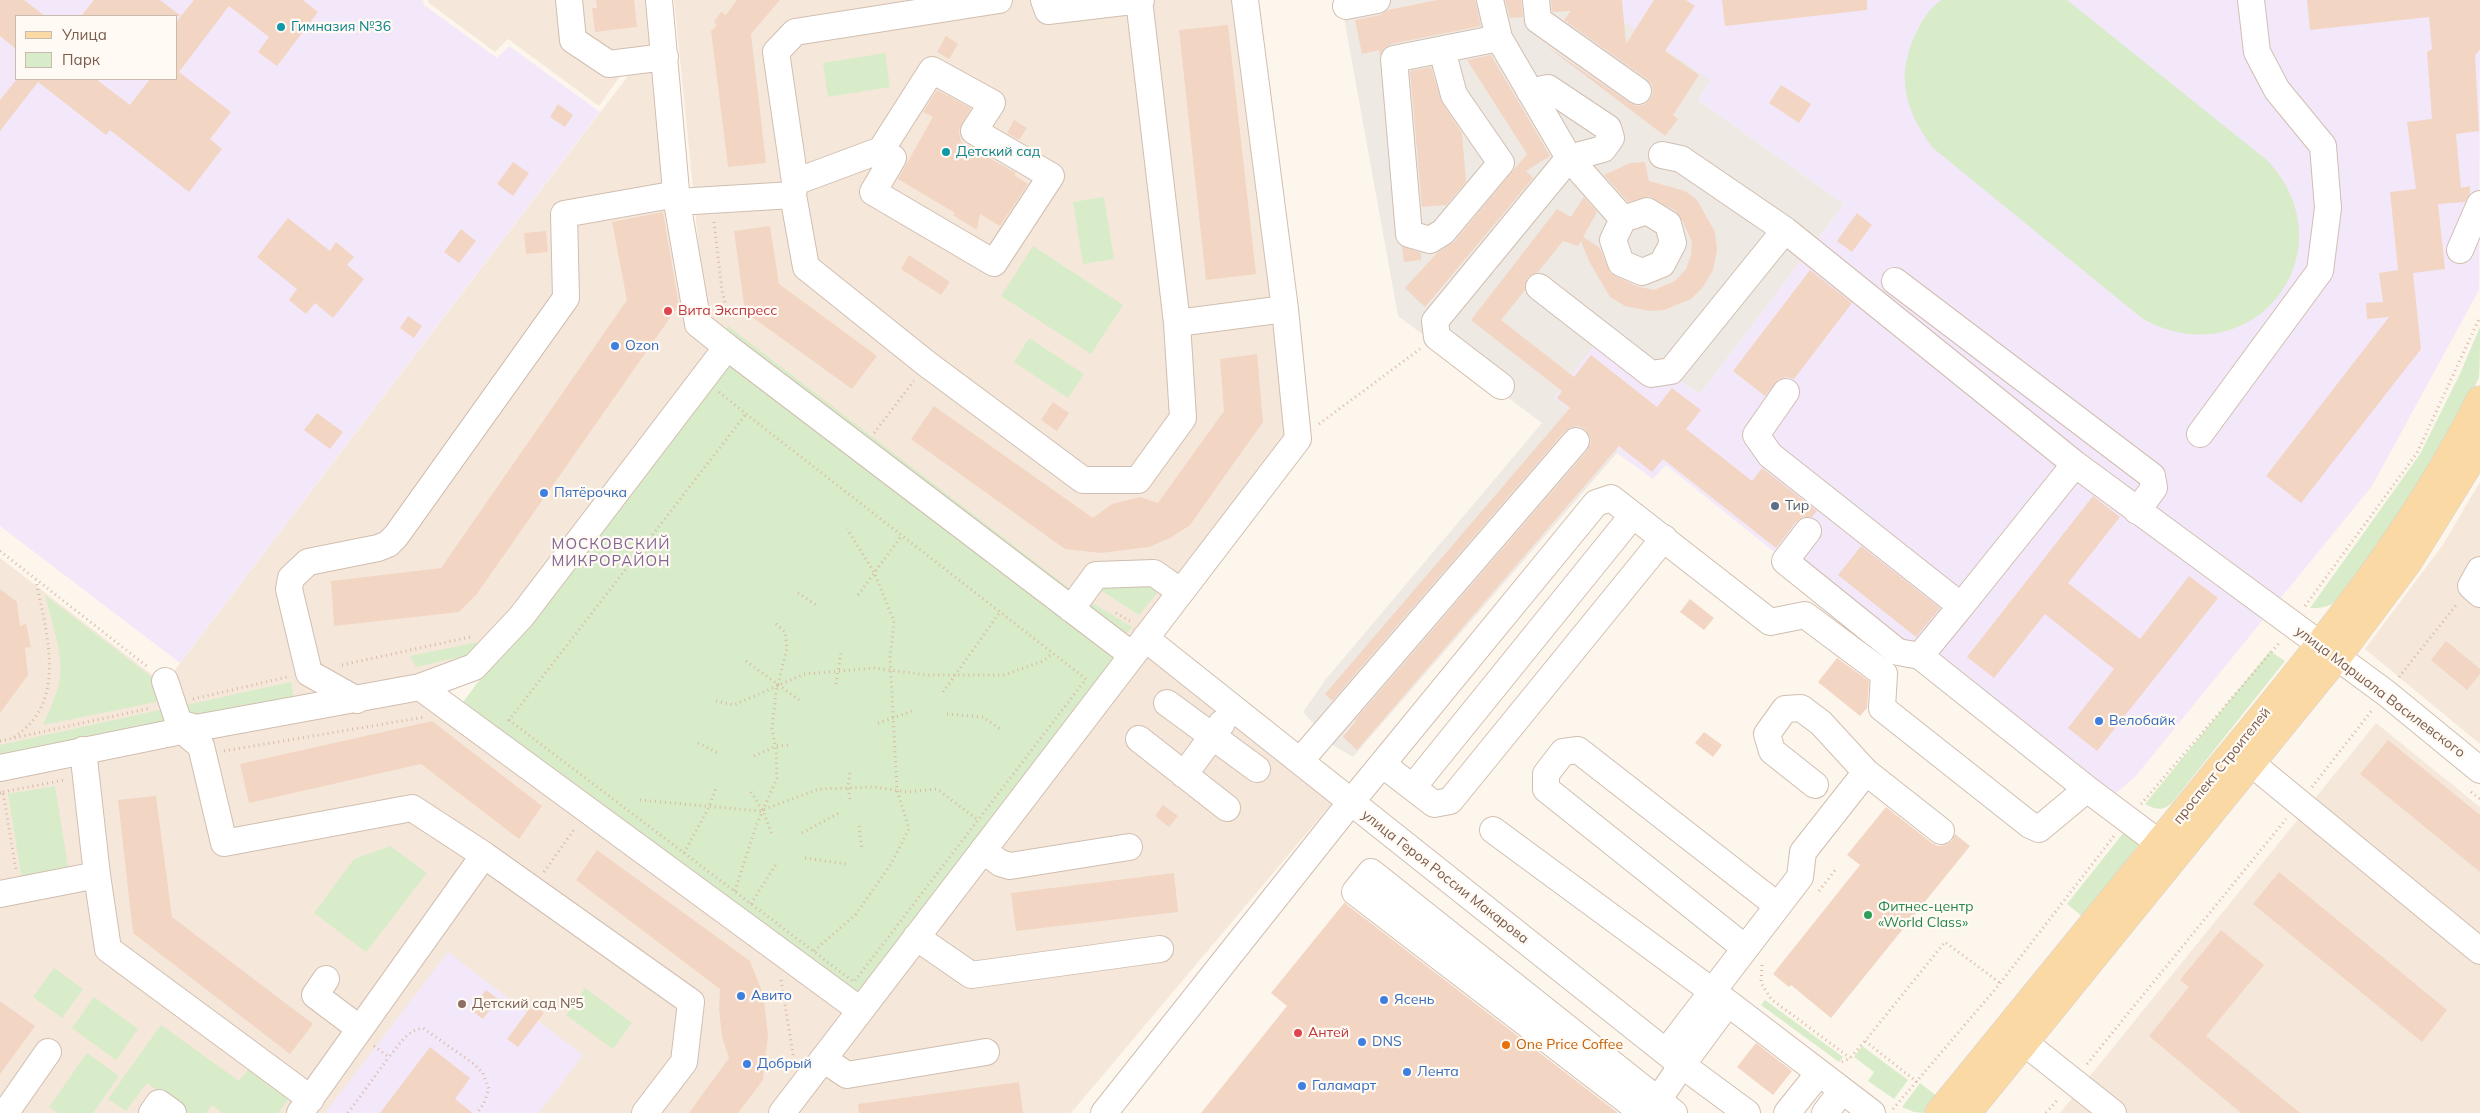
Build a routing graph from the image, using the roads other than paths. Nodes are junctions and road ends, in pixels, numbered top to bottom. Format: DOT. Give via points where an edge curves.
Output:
graph roads {
  1 [pos="570,0"];
  2 [pos="659,0"];
  3 [pos="999,0"];
  4 [pos="1044,0"];
  5 [pos="1140,0"];
  6 [pos="1245,0"];
  7 [pos="1377,0"];
  8 [pos="1490,0"];
  9 [pos="1536,0"];
  10 [pos="2251,0"];
  11 [pos="1346,6"];
  12 [pos="1499,38"];
  13 [pos="1442,50"];
  14 [pos="665,57"];
  15 [pos="1638,91"];
  16 [pos="1530,92"];
  17 [pos="882,150"];
  18 [pos="1662,155"];
  19 [pos="1569,158"];
  20 [pos="794,188"];
  21 [pos="677,198"];
  22 [pos="2480,204"];
  23 [pos="1623,219"];
  24 [pos="1784,230"];
  25 [pos="2460,250"];
  26 [pos="1895,281"];
  27 [pos="1539,287"];
  28 [pos="1285,308"];
  29 [pos="1176,323"];
  30 [pos="728,334"];
  31 [pos="1500,386"];
  32 [pos="1786,392"];
  33 [pos="2480,400"];
  34 [pos="2200,434"];
  35 [pos="1576,441"];
  36 [pos="2480,446"];
  37 [pos="2075,464"];
  38 [pos="2138,511"];
  39 [pos="1634,515"];
  40 [pos="1808,531"];
  41 [pos="1664,538"];
  42 [pos="1181,592"];
  43 [pos="1961,606"];
  44 [pos="1071,609"];
  45 [pos="1138,647"];
  46 [pos="2329,650"];
  47 [pos="1920,656"];
  48 [pos="420,687"];
  49 [pos="169,692"];
  50 [pos="356,700"];
  51 [pos="1167,703"];
  52 [pos="1233,708"];
  53 [pos="189,729"];
  54 [pos="1212,736"];
  55 [pos="1139,739"];
  56 [pos="83,750"];
  57 [pos="1300,761"];
  58 [pos="2251,762"];
  59 [pos="2478,762"];
  60 [pos="1382,764"];
  61 [pos="1257,769"];
  62 [pos="1866,772"];
  63 [pos="1184,775"];
  64 [pos="1,785"];
  65 [pos="1815,785"];
  66 [pos="1413,787"];
  67 [pos="2087,789"];
  68 [pos="1351,802"];
  69 [pos="1227,808"];
  70 [pos="1493,830"];
  71 [pos="1941,831"];
  72 [pos="2159,843"];
  73 [pos="1129,847"];
  74 [pos="982,850"];
  75 [pos="484,855"];
  76 [pos="97,875"];
  77 [pos="10,893"];
  78 [pos="1778,906"];
  79 [pos="916,937"];
  80 [pos="1160,949"];
  81 [pos="2480,951"];
  82 [pos="1756,953"];
  83 [pos="326,979"];
  84 [pos="1720,998"];
  85 [pos="860,1010"];
  86 [pos="359,1032"];
  87 [pos="2025,1043"];
  88 [pos="1560,1049"];
  89 [pos="48,1052"];
  90 [pos="986,1052"];
  91 [pos="1674,1058"];
  92 [pos="823,1059"];
  93 [pos="1819,1073"];
  94 [pos="1842,1091"];
  95 [pos="306,1106"];
  96 [pos="1656,1110"];
  97 [pos="8,1113"];
  98 [pos="152,1113"];
  99 [pos="173,1113"];
  100 [pos="645,1113"];
  101 [pos="782,1113"];
  102 [pos="1104,1113"];
  103 [pos="1609,1113"];
  104 [pos="1747,1113"];
  105 [pos="1787,1113"];
  106 [pos="1825,1113"];
  107 [pos="1872,1113"];
  108 [pos="1939,1113"];
  109 [pos="1967,1113"];
  110 [pos="2113,1113"];
  1 -- 14 [label="street" via="573,40 609,64"];
  2 -- 14 [label="street, улица Героя России Макарова"];
  3 -- 20 [label="street" via="795,32 776,52"];
  4 -- 5 [label="street" via="1048,11"];
  5 -- 29 [label="street"];
  6 -- 28 [label="street"];
  7 -- 11 [label="street"];
  8 -- 12 [label="street"];
  9 -- 15 [label="street" via="1538,20"];
  10 -- 34 [label="street" via="2257,52 2277,90 2322,146 2327,217 2320,271"];
  12 -- 13 [label="street"];
  12 -- 16 [label="street"];
  13 -- 13 [label="street" via="1394,59 1410,234 1430,240 1443,232 1501,163 1454,95"];
  14 -- 21 [label="street, улица Героя России Макарова"];
  16 -- 19 [label="street"];
  16 -- 19 [label="street" via="1548,88 1608,128 1611,138 1603,148"];
  17 -- 17 [label="street" via="932,70 992,104 974,131 1051,176 994,263 873,192 893,158"];
  17 -- 20 [label="street"];
  18 -- 24 [label="street, улица Маршала Василевского" via="1681,159"];
  19 -- 23 [label="street"];
  19 -- 31 [label="street" via="1435,321 1437,337"];
  20 -- 21 [label="street" via="712,200"];
  20 -- 29 [label="street" via="806,267 927,364 1083,480 1138,480 1183,418"];
  21 -- 30 [label="street, улица Героя России Макарова" via="698,324"];
  21 -- 50 [label="street" via="564,214 566,298 396,536 378,548 308,562 291,578 288,589 309,673"];
  22 -- 25 [label="street"];
  24 -- 27 [label="street" via="1671,370 1651,374"];
  24 -- 37 [label="street, улица Маршала Василевского"];
  26 -- 38 [label="street" via="2152,476 2154,488"];
  28 -- 29 [label="street"];
  28 -- 42 [label="street" via="1298,439"];
  30 -- 44 [label="street, улица Героя России Макарова"];
  30 -- 48 [label="street" via="703,378 522,617 474,667"];
  32 -- 43 [label="street" via="1756,435 1770,456"];
  33 -- 46 [label="main road, проспект Строителей" via="2462,435"];
  35 -- 57 [label="street"];
  36 -- 46 [label="main road, проспект Строителей" via="2408,562"];
  37 -- 38 [label="street, улица Маршала Василевского"];
  37 -- 43 [label="street"];
  38 -- 46 [label="street, улица Маршала Василевского"];
  39 -- 41 [label="street"];
  39 -- 60 [label="street" via="1612,498 1596,503"];
  39 -- 66 [label="street"];
  40 -- 47 [label="street" via="1785,561 1898,652"];
  41 -- 66 [label="street" via="1450,801 1434,804"];
  41 -- 67 [label="street" via="1770,622 1805,615 1884,674 1882,708 2030,825 2039,829"];
  42 -- 44 [label="street" via="1154,573 1096,575"];
  42 -- 45 [label="street"];
  43 -- 47 [label="street"];
  44 -- 45 [label="street, улица Героя России Макарова"];
  45 -- 52 [label="street, улица Героя России Макарова"];
  45 -- 74 [label="street"];
  46 -- 58 [label="main road, проспект Строителей"];
  46 -- 59 [label="street, улица Маршала Василевского"];
  46 -- 72 [label="main road, проспект Строителей"];
  47 -- 67 [label="street"];
  48 -- 50 [label="street"];
  48 -- 85 [label="street"];
  49 -- 53 [label="street" via="178,723"];
  50 -- 53 [label="street"];
  51 -- 54 [label="street"];
  52 -- 54 [label="street"];
  52 -- 57 [label="street, улица Героя России Макарова"];
  53 -- 56 [label="street"];
  53 -- 75 [label="street" via="201,746 224,843 412,808"];
  54 -- 61 [label="street"];
  54 -- 63 [label="street"];
  55 -- 63 [label="street"];
  56 -- 64 [label="street"];
  56 -- 76 [label="street"];
  57 -- 68 [label="street, улица Героя России Макарова"];
  58 -- 81 [label="street"];
  58 -- 87 [label="main road, проспект Строителей"];
  60 -- 66 [label="street"];
  60 -- 68 [label="street"];
  62 -- 65 [label="street" via="1821,723 1801,708 1785,709 1766,734 1772,751"];
  62 -- 71 [label="street"];
  62 -- 78 [label="street" via="1803,852 1800,877"];
  63 -- 69 [label="street"];
  67 -- 72 [label="street"];
  68 -- 91 [label="street, улица Героя России Макарова"];
  68 -- 102 [label="street"];
  70 -- 84 [label="street"];
  72 -- 108 [label="main road, проспект Строителей"];
  73 -- 74 [label="street" via="1010,866 1000,864"];
  74 -- 79 [label="street"];
  75 -- 86 [label="street"];
  75 -- 100 [label="street" via="691,1002 684,1062"];
  76 -- 77 [label="street"];
  76 -- 95 [label="street" via="108,949"];
  78 -- 82 [label="street"];
  78 -- 82 [label="street" via="1578,750 1563,752 1546,774 1546,789"];
  79 -- 80 [label="street" via="971,976"];
  79 -- 85 [label="street"];
  82 -- 84 [label="street"];
  83 -- 86 [label="street" via="315,995"];
  84 -- 91 [label="street"];
  84 -- 93 [label="street"];
  85 -- 92 [label="street"];
  86 -- 95 [label="street"];
  87 -- 109 [label="main road, проспект Строителей"];
  87 -- 110 [label="street"];
  88 -- 96 [label="street"];
  88 -- 96 [label="street" via="1355,892 1370,872"];
  88 -- 103 [label="street" via="1550,1062 1605,1099"];
  89 -- 97 [label="street"];
  90 -- 92 [label="street" via="847,1075"];
  91 -- 96 [label="street"];
  91 -- 104 [label="street, улица Героя России Макарова"];
  92 -- 101 [label="street"];
  93 -- 94 [label="street"];
  93 -- 105 [label="street"];
  94 -- 106 [label="street"];
  94 -- 107 [label="street"];
  98 -- 99 [label="street" via="159,1102"];
}
